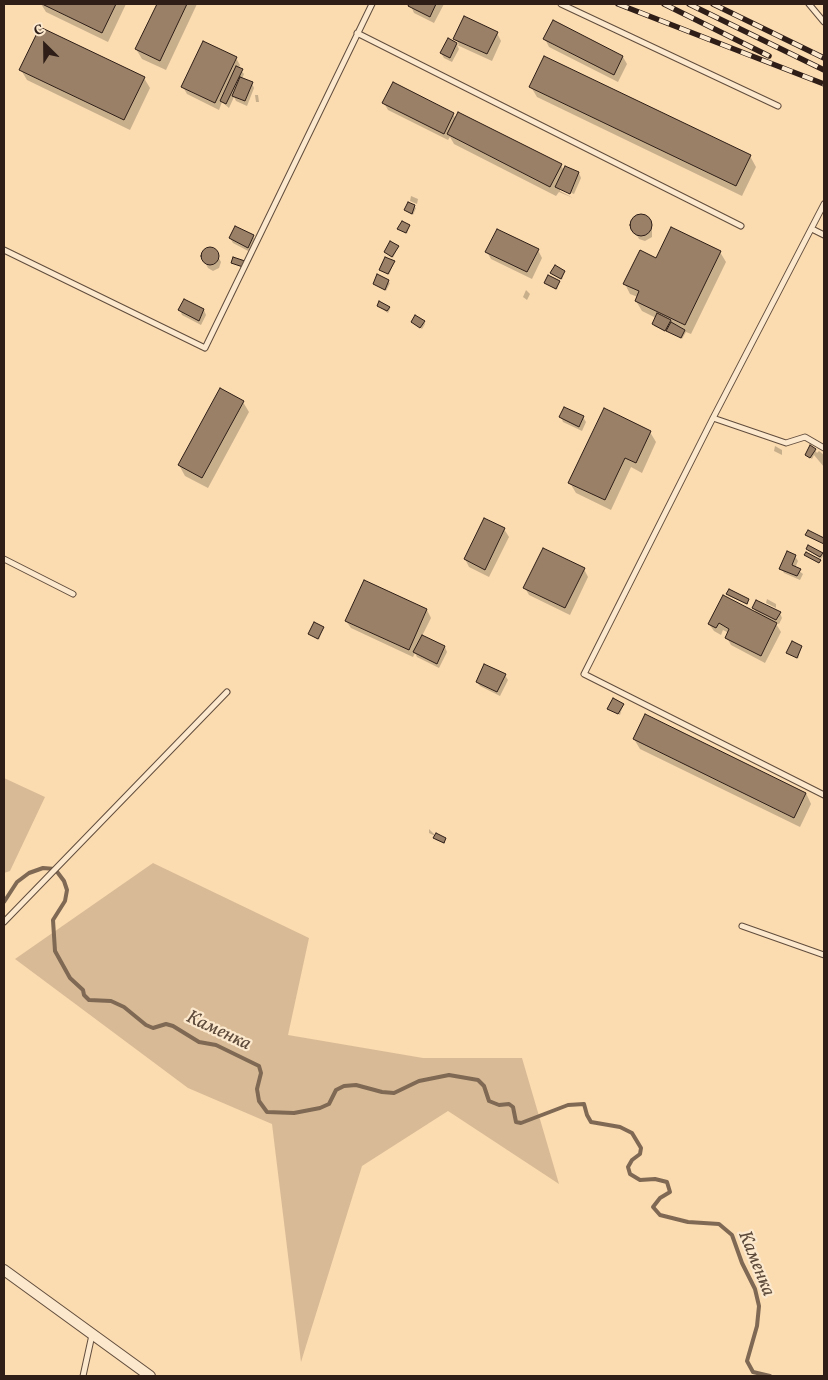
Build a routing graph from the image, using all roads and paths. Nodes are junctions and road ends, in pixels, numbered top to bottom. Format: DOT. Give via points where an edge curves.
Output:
graph roads {
  1 [pos="372,4"];
  2 [pos="561,4"];
  3 [pos="809,4"];
  4 [pos="824,22"];
  5 [pos="357,33"];
  6 [pos="778,106"];
  7 [pos="824,204"];
  8 [pos="740,226"];
  9 [pos="812,229"];
  10 [pos="824,236"];
  11 [pos="4,250"];
  12 [pos="713,418"];
  13 [pos="824,448"];
  14 [pos="4,559"];
  15 [pos="73,594"];
  16 [pos="227,692"];
  17 [pos="824,795"];
  18 [pos="4,922"];
  19 [pos="742,926"];
  20 [pos="824,955"];
  21 [pos="4,1270"];
  22 [pos="92,1334"];
  23 [pos="83,1376"];
  24 [pos="150,1376"];
  1 -- 5 [label="lane"];
  2 -- 6 [label="lane"];
  3 -- 4 [label="lane"];
  5 -- 8 [label="lane"];
  5 -- 11 [label="lane" via="205,348"];
  7 -- 9 [label="lane"];
  9 -- 10 [label="lane"];
  9 -- 12 [label="lane"];
  12 -- 13 [label="lane" via="786,443 805,437"];
  12 -- 17 [label="lane" via="584,674"];
  14 -- 15 [label="lane"];
  16 -- 18 [label="lane"];
  19 -- 20 [label="lane"];
  21 -- 22 [label="street"];
  22 -- 23 [label="lane"];
  22 -- 24 [label="street"];
}
